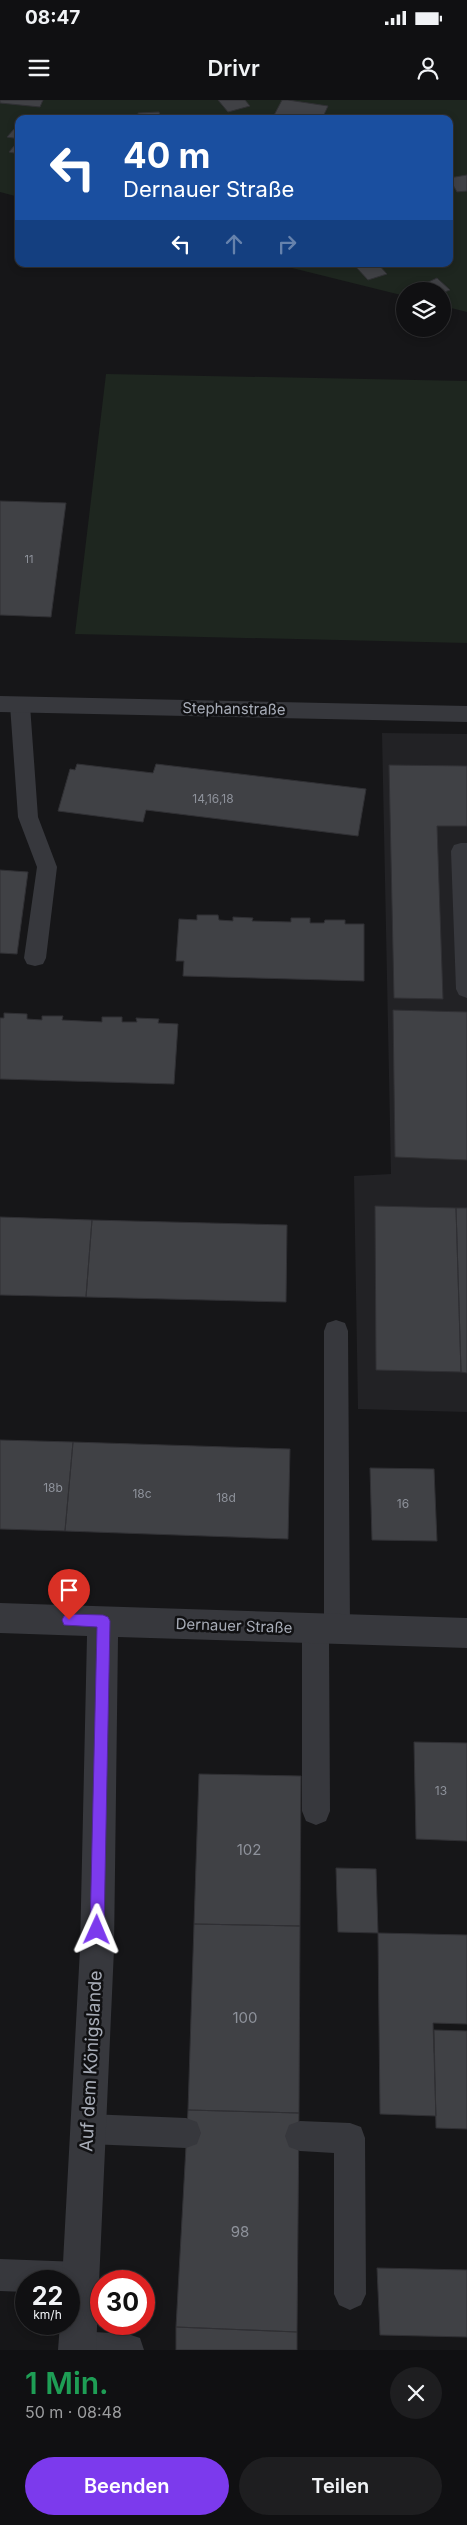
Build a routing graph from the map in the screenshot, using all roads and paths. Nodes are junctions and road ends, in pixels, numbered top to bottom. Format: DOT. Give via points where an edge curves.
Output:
graph roads {
  1 [pos="10,704"];
  2 [pos="467,714"];
  3 [pos="467,851"];
  4 [pos="35,958"];
  5 [pos="466,989"];
  6 [pos="336,1331"];
  7 [pos="0,1618"];
  8 [pos="103,1621"];
  9 [pos="326,1629"];
  10 [pos="467,1633"];
  11 [pos="316,1811"];
  12 [pos="88,2130"];
  13 [pos="186,2133"];
  14 [pos="300,2136"];
  15 [pos="0,2275"];
  16 [pos="15,2276"];
  17 [pos="80,2278"];
  18 [pos="350,2294"];
  19 [pos="78,2335"];
  20 [pos="77,2349"];
  21 [pos="128,2350"];
  1 -- 2 [label="street, Stephanstraße"];
  1 -- 4 [label="lane" via="28,817 47,867"];
  3 -- 5 [label="lane" via="461,851"];
  6 -- 9 [label="lane"];
  7 -- 8 [label="street, Dernauer Straße"];
  8 -- 9 [label="street, Dernauer Straße"];
  8 -- 12 [label="street, Auf dem Königslande" via="97,1949"];
  9 -- 10 [label="street, Dernauer Straße"];
  9 -- 11 [label="lane"];
  12 -- 13 [label="lane"];
  12 -- 17 [label="street, Auf dem Königslande"];
  14 -- 18 [label="lane" via="350,2138"];
  15 -- 16 [label="lane"];
  19 -- 20 [label="street, Auf dem Königslande"];
  20 -- 21 [label="lane"];
}
